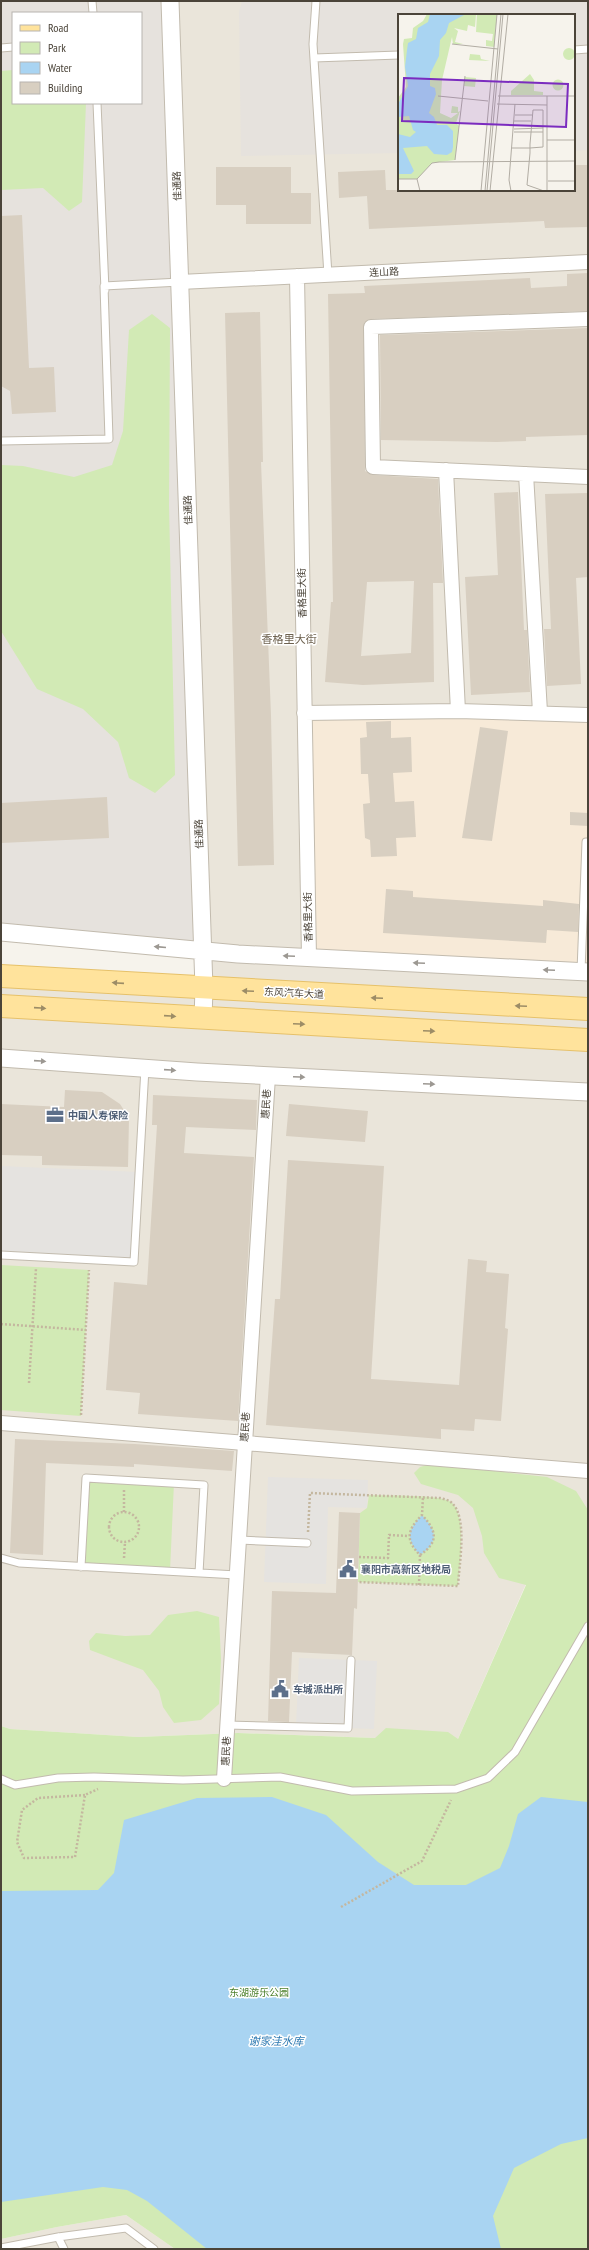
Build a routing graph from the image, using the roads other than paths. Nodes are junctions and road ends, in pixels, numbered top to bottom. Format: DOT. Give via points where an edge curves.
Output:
graph roads {
  1 [pos="92,1"];
  2 [pos="170,1"];
  3 [pos="316,1"];
  4 [pos="93,12"];
  5 [pos="12,47"];
  6 [pos="1,48"];
  7 [pos="575,50"];
  8 [pos="588,50"];
  9 [pos="398,56"];
  10 [pos="314,58"];
  11 [pos="97,104"];
  12 [pos="588,262"];
  13 [pos="328,275"];
  14 [pos="297,276"];
  15 [pos="180,282"];
  16 [pos="105,292"];
  17 [pos="588,319"];
  18 [pos="1,441"];
  19 [pos="446,470"];
  20 [pos="526,474"];
  21 [pos="588,477"];
  22 [pos="458,711"];
  23 [pos="540,712"];
  24 [pos="304,713"];
  25 [pos="588,714"];
  26 [pos="588,842"];
  27 [pos="1,932"];
  28 [pos="203,951"];
  29 [pos="309,957"];
  30 [pos="584,971"];
  31 [pos="1,976"];
  32 [pos="204,988"];
  33 [pos="1,1006"];
  34 [pos="588,1009"];
  35 [pos="203,1018"];
  36 [pos="588,1040"];
  37 [pos="1,1058"];
  38 [pos="146,1068"];
  39 [pos="268,1076"];
  40 [pos="588,1092"];
  41 [pos="1,1255"];
  42 [pos="1,1423"];
  43 [pos="244,1443"];
  44 [pos="588,1471"];
  45 [pos="239,1540"];
  46 [pos="307,1543"];
  47 [pos="1,1558"];
  48 [pos="81,1566"];
  49 [pos="199,1573"];
  50 [pos="237,1575"];
  51 [pos="588,1626"];
  52 [pos="351,1660"];
  53 [pos="228,1725"];
  54 [pos="1,1779"];
  55 [pos="224,1779"];
  56 [pos="58,2237"];
  57 [pos="1,2248"];
  58 [pos="64,2249"];
  59 [pos="154,2249"];
  1 -- 4 [label="lane"];
  2 -- 15 [label="street, 佳通路"];
  3 -- 10 [label="lane" via="312,44"];
  5 -- 6 [label="lane"];
  7 -- 8 [label="lane"];
  9 -- 10 [label="lane"];
  10 -- 13 [label="lane"];
  11 -- 16 [label="lane"];
  12 -- 13 [label="street, 连山路"];
  13 -- 14 [label="street, 连山路"];
  14 -- 15 [label="street, 连山路"];
  14 -- 24 [label="street, 香格里大街"];
  15 -- 16 [label="lane" via="104,286"];
  15 -- 28 [label="street, 佳通路"];
  16 -- 18 [label="lane" via="109,439"];
  17 -- 19 [label="street" via="371,327 373,467"];
  19 -- 20 [label="street"];
  19 -- 22 [label="street"];
  20 -- 21 [label="street"];
  20 -- 23 [label="street"];
  22 -- 23 [label="street"];
  22 -- 24 [label="street"];
  23 -- 25 [label="street"];
  24 -- 29 [label="street, 香格里大街"];
  26 -- 30 [label="lane"];
  28 -- 27 [label="street, one-way"];
  29 -- 28 [label="street, one-way"];
  28 -- 32 [label="street, 佳通路"];
  30 -- 29 [label="street, one-way"];
  32 -- 31 [label="main road, 东风汽车大道, one-way"];
  34 -- 32 [label="main road, 东风汽车大道, one-way"];
  32 -- 35 [label="street, 佳通路"];
  33 -- 35 [label="main road, one-way"];
  35 -- 36 [label="main road, one-way"];
  37 -- 38 [label="street, one-way"];
  38 -- 39 [label="street, one-way"];
  38 -- 41 [label="lane" via="134,1262"];
  39 -- 40 [label="street, one-way"];
  39 -- 43 [label="street, 惠民巷"];
  42 -- 43 [label="street"];
  43 -- 44 [label="street"];
  43 -- 45 [label="street, 惠民巷"];
  45 -- 46 [label="lane"];
  45 -- 50 [label="street, 惠民巷"];
  47 -- 48 [label="lane" via="19,1563"];
  48 -- 49 [label="lane"];
  48 -- 49 [label="lane" via="86,1478 124,1480 204,1485"];
  49 -- 50 [label="lane"];
  50 -- 53 [label="street, 惠民巷"];
  51 -- 55 [label="lane" via="515,1752 488,1778 456,1789 352,1791 280,1777"];
  52 -- 53 [label="lane" via="348,1728"];
  53 -- 55 [label="street, 惠民巷"];
  54 -- 55 [label="lane" via="16,1785 58,1778"];
  56 -- 57 [label="lane"];
  56 -- 58 [label="lane"];
  56 -- 59 [label="lane" via="126,2228"];
}
